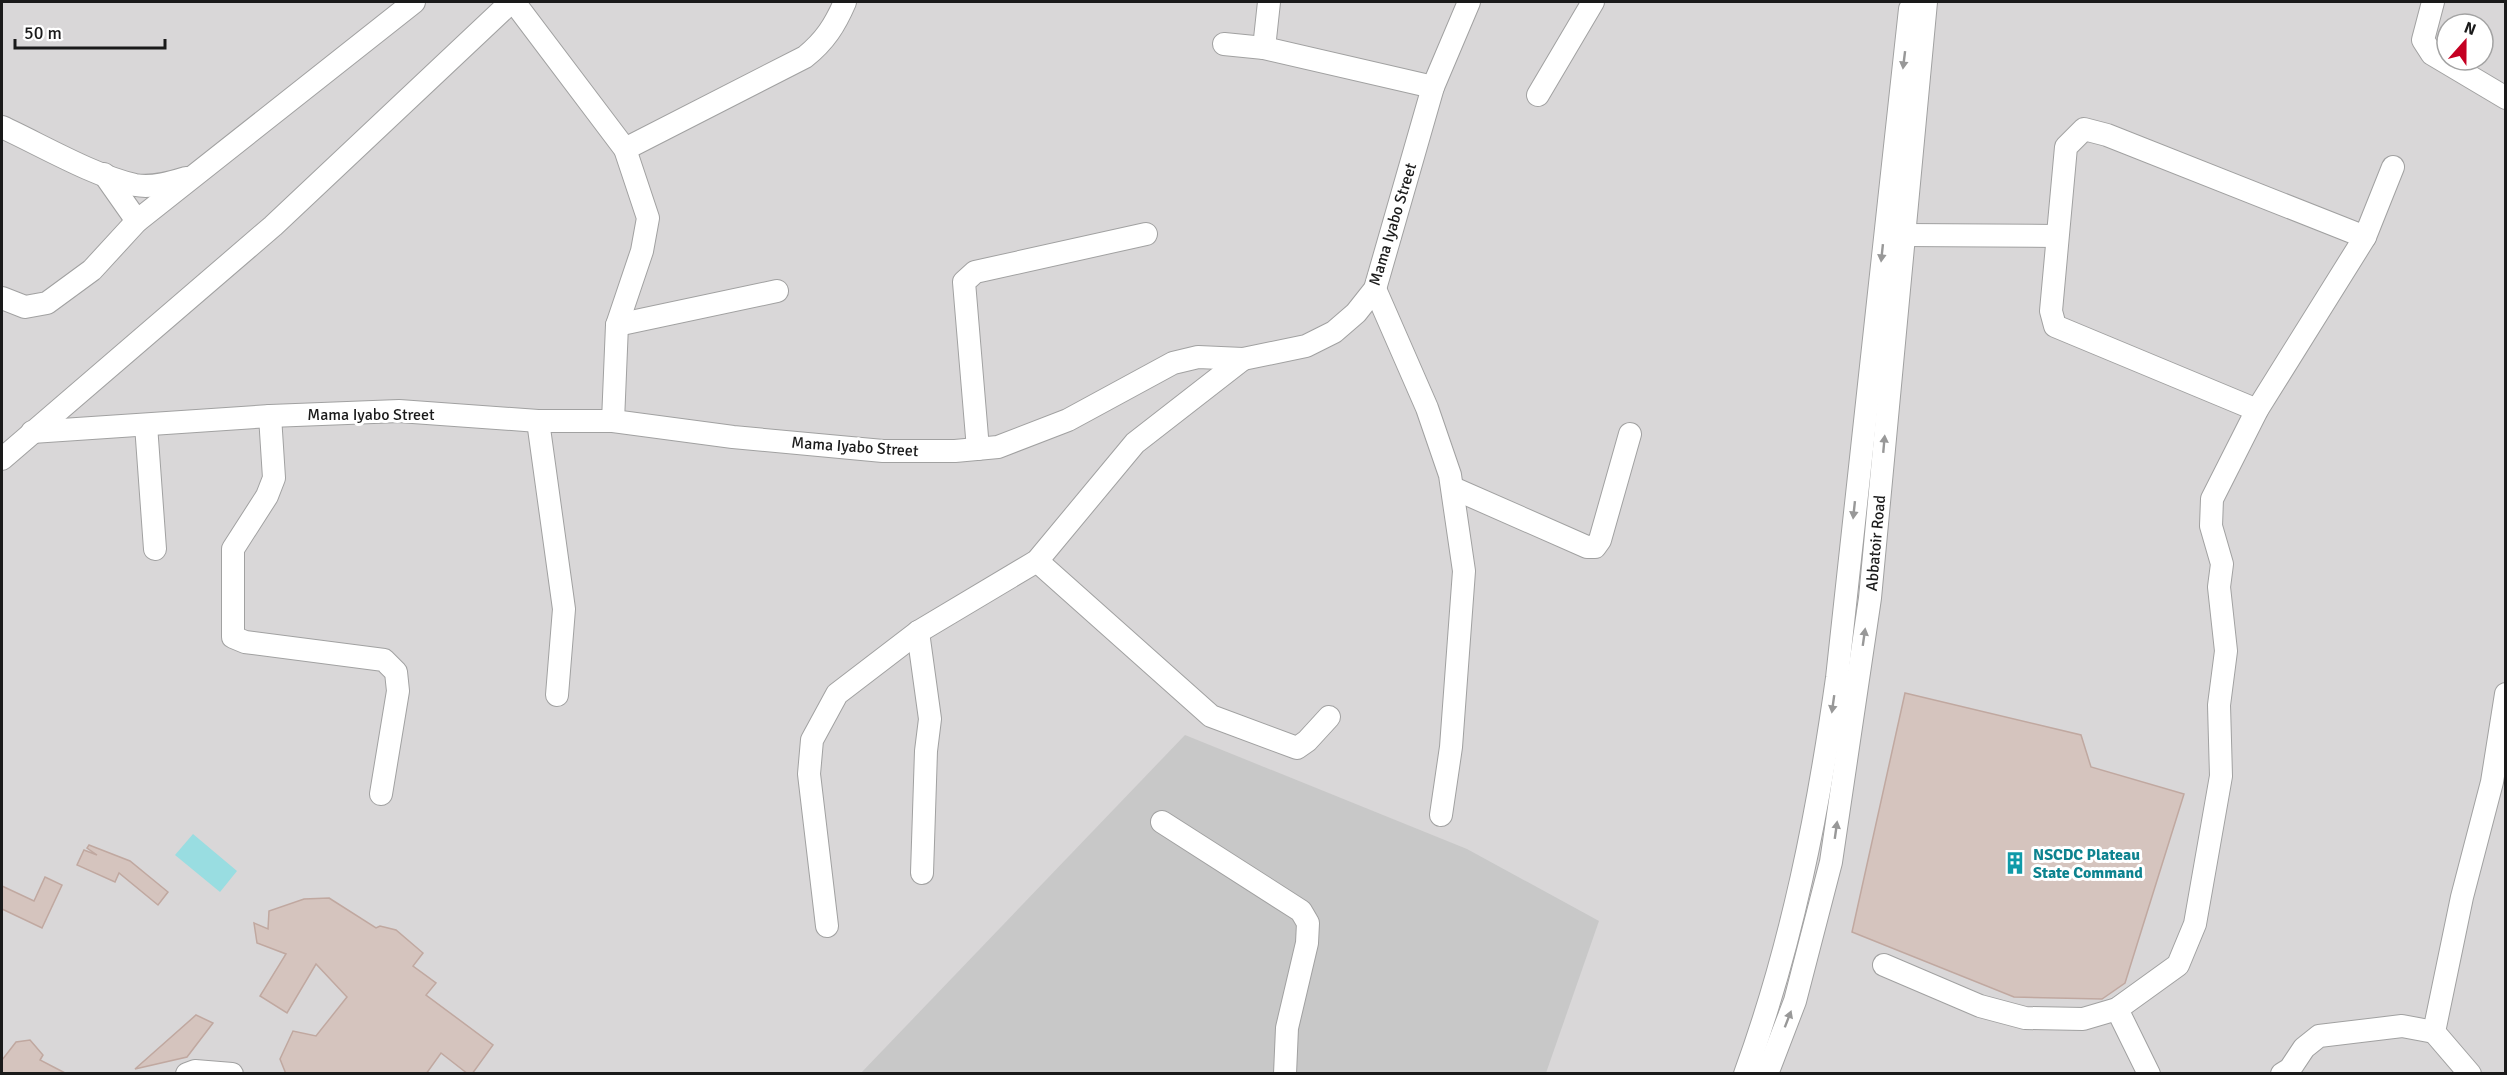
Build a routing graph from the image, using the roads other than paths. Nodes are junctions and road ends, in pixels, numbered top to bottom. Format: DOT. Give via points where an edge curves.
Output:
graph roads {
  1 [pos="414,2"];
  2 [pos="512,2"];
  3 [pos="845,2"];
  4 [pos="1269,2"];
  5 [pos="1469,2"];
  6 [pos="1593,2"];
  7 [pos="1911,2"];
  8 [pos="1926,2"];
  9 [pos="2433,2"];
  10 [pos="1224,44"];
  11 [pos="1264,48"];
  12 [pos="1433,87"];
  13 [pos="1538,95"];
  14 [pos="2505,98"];
  15 [pos="2,127"];
  16 [pos="625,149"];
  17 [pos="2393,167"];
  18 [pos="104,174"];
  19 [pos="199,174"];
  20 [pos="137,221"];
  21 [pos="1146,234"];
  22 [pos="1904,235"];
  23 [pos="2057,236"];
  24 [pos="2365,237"];
  25 [pos="1375,289"];
  26 [pos="777,291"];
  27 [pos="2,298"];
  28 [pos="617,325"];
  29 [pos="1243,359"];
  30 [pos="2258,410"];
  31 [pos="270,416"];
  32 [pos="538,420"];
  33 [pos="613,421"];
  34 [pos="146,425"];
  35 [pos="32,432"];
  36 [pos="1630,434"];
  37 [pos="978,449"];
  38 [pos="2,459"];
  39 [pos="1453,488"];
  40 [pos="155,549"];
  41 [pos="1037,561"];
  42 [pos="918,632"];
  43 [pos="2505,694"];
  44 [pos="556,695"];
  45 [pos="1329,717"];
  46 [pos="381,794"];
  47 [pos="1441,815"];
  48 [pos="1162,822"];
  49 [pos="922,873"];
  50 [pos="827,926"];
  51 [pos="1884,965"];
  52 [pos="2117,1010"];
  53 [pos="2434,1032"];
  54 [pos="187,1074"];
  55 [pos="232,1074"];
  56 [pos="1286,1074"];
  57 [pos="1745,1074"];
  58 [pos="1767,1074"];
  59 [pos="2149,1074"];
  60 [pos="2282,1074"];
  61 [pos="2470,1074"];
  1 -- 19 [label="street"];
  2 -- 16 [label="street"];
  2 -- 35 [label="street" via="273,225"];
  3 -- 16 [label="street" via="834,28 804,57"];
  4 -- 11 [label="street"];
  5 -- 12 [label="street, Mama Iyabo Street"];
  6 -- 13 [label="street"];
  7 -- 57 [label="street, Abbatoir Road, one-way" via="1824,769 1790,928 1766,1018"];
  8 -- 22 [label="street, Abbatoir Road"];
  9 -- 14 [label="street" via="2423,40 2432,54"];
  10 -- 11 [label="street"];
  11 -- 12 [label="street"];
  12 -- 25 [label="street, Mama Iyabo Street"];
  15 -- 18 [label="street"];
  16 -- 28 [label="street" via="648,218 642,251"];
  17 -- 24 [label="street"];
  18 -- 19 [label="street" via="136,185 164,185"];
  18 -- 20 [label="street"];
  19 -- 20 [label="street"];
  20 -- 27 [label="street" via="92,270 47,303 25,307"];
  21 -- 37 [label="street" via="975,272 964,282"];
  22 -- 23 [label="street"];
  58 -- 22 [label="street, Abbatoir Road, one-way" via="1795,1001 1831,862 1870,598"];
  23 -- 24 [label="street" via="2066,147 2084,129"];
  23 -- 30 [label="street" via="2051,311 2055,326"];
  24 -- 30 [label="street"];
  25 -- 29 [label="street, Mama Iyabo Street" via="1334,332 1306,346"];
  25 -- 39 [label="street" via="1427,408"];
  26 -- 28 [label="street"];
  28 -- 33 [label="street"];
  29 -- 37 [label="street, Mama Iyabo Street" via="1198,357 1173,363 1068,420 998,447"];
  29 -- 41 [label="street" via="1135,443"];
  30 -- 52 [label="street" via="2212,500 2211,526 2222,564 2218,587 2226,651 2219,705 2221,776 2195,924 2178,964"];
  31 -- 32 [label="street, Mama Iyabo Street" via="399,411"];
  31 -- 34 [label="street, Mama Iyabo Street"];
  31 -- 46 [label="street" via="274,478 233,549 233,637 245,642 384,660 396,672 398,692"];
  32 -- 33 [label="street, Mama Iyabo Street"];
  32 -- 44 [label="street" via="564,609"];
  33 -- 37 [label="street, Mama Iyabo Street" via="883,451"];
  34 -- 35 [label="street, Mama Iyabo Street"];
  34 -- 40 [label="street"];
  35 -- 38 [label="street"];
  36 -- 39 [label="street" via="1595,547 1587,547"];
  39 -- 47 [label="street" via="1464,571 1451,747"];
  41 -- 42 [label="street"];
  41 -- 45 [label="street" via="1211,716 1297,748"];
  42 -- 49 [label="street" via="930,719"];
  42 -- 50 [label="street" via="837,694 812,740 809,774"];
  43 -- 53 [label="street" via="2492,783 2462,897"];
  48 -- 56 [label="street" via="1301,911 1308,923 1287,1028"];
  51 -- 52 [label="street" via="1980,1006 2025,1018 2083,1019"];
  52 -- 59 [label="street"];
  53 -- 60 [label="street" via="2403,1026 2319,1036"];
  53 -- 61 [label="street"];
  54 -- 55 [label="street"];
}
